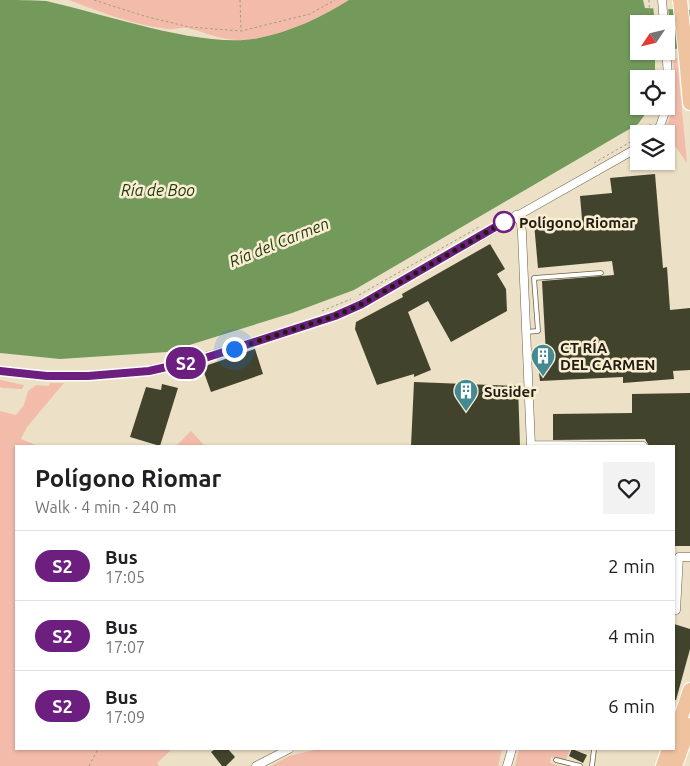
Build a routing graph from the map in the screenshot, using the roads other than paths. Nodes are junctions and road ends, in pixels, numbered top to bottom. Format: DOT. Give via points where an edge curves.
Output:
graph roads {
  1 [pos="680,0"];
  2 [pos="662,1"];
  3 [pos="663,15"];
  4 [pos="667,60"];
  5 [pos="690,103"];
  6 [pos="659,125"];
  7 [pos="630,152"];
  8 [pos="516,215"];
  9 [pos="601,273"];
  10 [pos="526,332"];
  11 [pos="0,370"];
  12 [pos="531,445"];
  13 [pos="690,557"];
  14 [pos="675,610"];
  15 [pos="690,690"];
  16 [pos="690,725"];
  17 [pos="675,733"];
  18 [pos="287,750"];
  19 [pos="512,750"];
  20 [pos="594,750"];
  21 [pos="669,750"];
  22 [pos="556,760"];
  23 [pos="256,766"];
  24 [pos="507,766"];
  25 [pos="580,766"];
  26 [pos="592,766"];
  27 [pos="663,766"];
  28 [pos="674,766"];
  1 -- 5 [label="highway, bridge"];
  2 -- 3 [label="street"];
  4 -- 6 [label="street" via="669,89"];
  7 -- 8 [label="street"];
  8 -- 10 [label="street" via="522,233"];
  8 -- 11 [label="street" via="362,304 335,316 202,359 149,371 88,376 47,376"];
  9 -- 10 [label="lane" via="534,278 538,332"];
  10 -- 12 [label="street"];
  13 -- 14 [label="street" via="679,557"];
  15 -- 17 [label="highway"];
  16 -- 28 [label="highway"];
  18 -- 23 [label="street"];
  19 -- 24 [label="street"];
  20 -- 26 [label="lane"];
  21 -- 27 [label="highway"];
  22 -- 25 [label="lane"];
}
